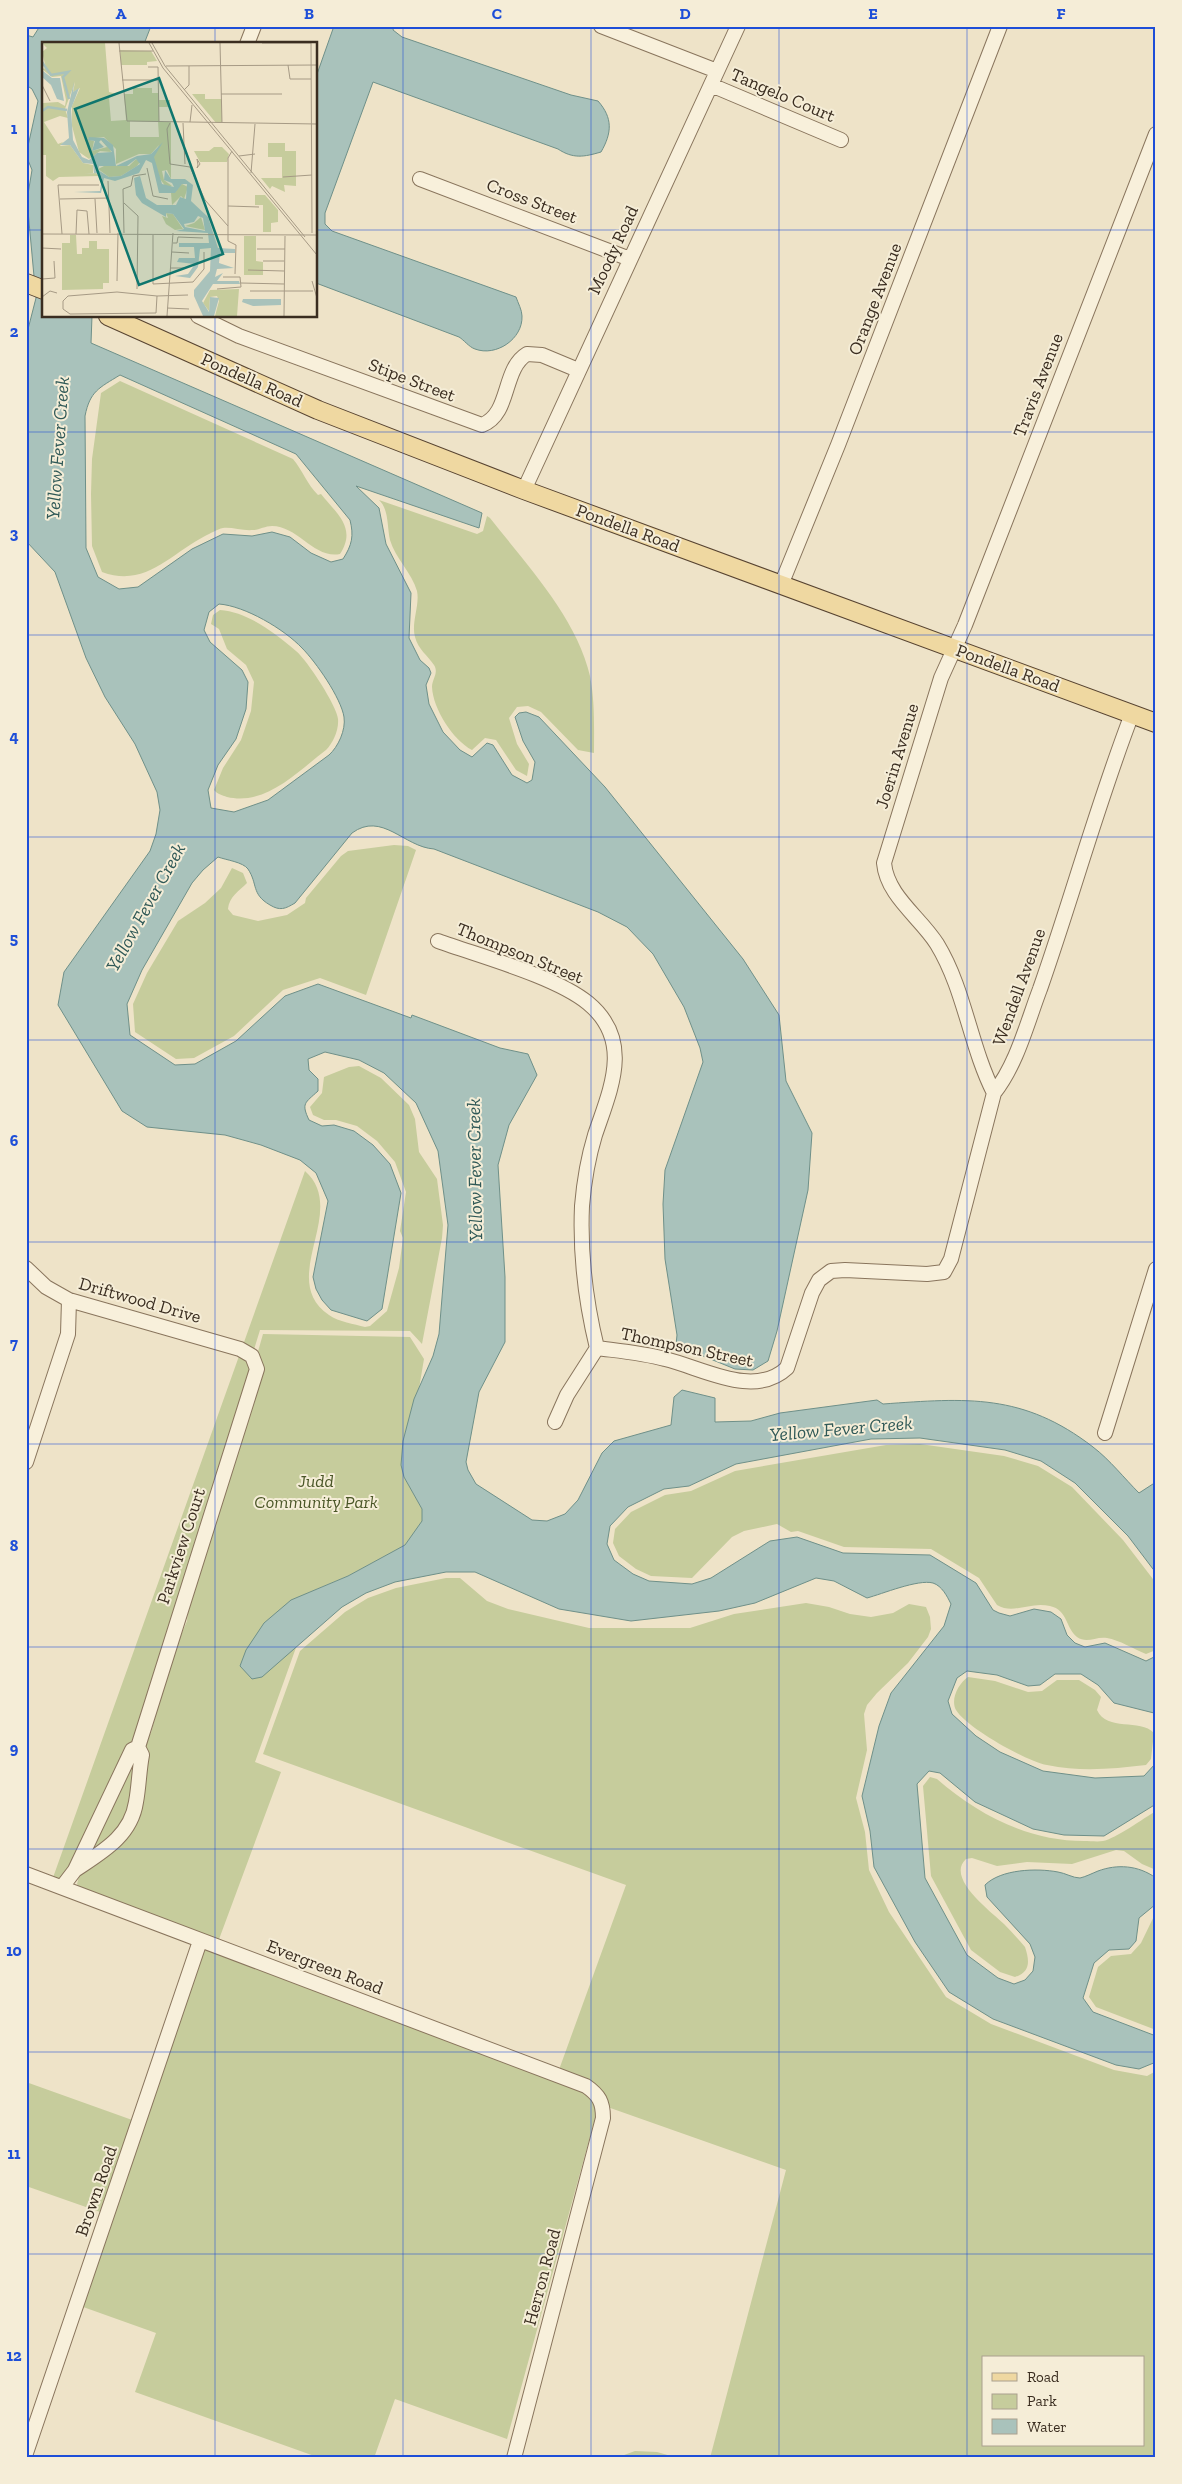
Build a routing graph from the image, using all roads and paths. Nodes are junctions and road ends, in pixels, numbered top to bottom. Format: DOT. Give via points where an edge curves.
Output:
graph roads {
  1 [pos="254,26"];
  2 [pos="601,26"];
  3 [pos="738,26"];
  4 [pos="1000,26"];
  5 [pos="248,42"];
  6 [pos="717,71"];
  7 [pos="711,85"];
  8 [pos="1156,134"];
  9 [pos="841,140"];
  10 [pos="420,179"];
  11 [pos="630,259"];
  12 [pos="26,283"];
  13 [pos="42,289"];
  14 [pos="113,318"];
  15 [pos="202,318"];
  16 [pos="578,370"];
  17 [pos="524,490"];
  18 [pos="781,584"];
  19 [pos="954,648"];
  20 [pos="1132,714"];
  21 [pos="1156,723"];
  22 [pos="438,941"];
  23 [pos="994,1093"];
  24 [pos="26,1268"];
  25 [pos="1156,1269"];
  26 [pos="69,1300"];
  27 [pos="597,1348"];
  28 [pos="252,1356"];
  29 [pos="770,1380"];
  30 [pos="555,1422"];
  31 [pos="1105,1433"];
  32 [pos="26,1462"];
  33 [pos="138,1747"];
  34 [pos="76,1870"];
  35 [pos="26,1874"];
  36 [pos="62,1887"];
  37 [pos="200,1941"];
  38 [pos="603,2104"];
  39 [pos="26,2453"];
  40 [pos="514,2458"];
  1 -- 5 [label="street"];
  2 -- 6 [label="street"];
  3 -- 6 [label="street, Moody Road"];
  4 -- 18 [label="street, Orange Avenue"];
  6 -- 7 [label="street, Moody Road"];
  7 -- 9 [label="street, Tangelo Court"];
  7 -- 11 [label="street, Moody Road"];
  8 -- 19 [label="street, Travis Avenue"];
  10 -- 11 [label="street, Cross Street"];
  11 -- 16 [label="street, Moody Road"];
  12 -- 13 [label="main road"];
  14 -- 17 [label="main road, Pondella Road" via="318,410"];
  15 -- 16 [label="street, Stipe Street" via="239,336 482,425 494,418 521,358 534,353"];
  16 -- 17 [label="street, Moody Road"];
  17 -- 18 [label="main road, Pondella Road"];
  18 -- 19 [label="main road, Pondella Road"];
  19 -- 20 [label="main road, Pondella Road"];
  19 -- 23 [label="street, Joerin Avenue" via="941,678 903,797 884,863 885,877 929,933 944,959 983,1071"];
  20 -- 21 [label="main road, Pondella Road"];
  20 -- 23 [label="street, Wendell Avenue" via="1109,774 1028,1022 1004,1080"];
  22 -- 27 [label="street, Thompson Street" via="566,988 590,1004 608,1029 614,1074 588,1166 582,1224"];
  23 -- 29 [label="street, Wendell Avenue" via="951,1260 944,1272 831,1272 819,1280 812,1293 788,1368"];
  24 -- 26 [label="street, Driftwood Drive" via="46,1287"];
  25 -- 31 [label="street"];
  26 -- 28 [label="street, Driftwood Drive" via="223,1343"];
  26 -- 32 [label="street" via="68,1334"];
  27 -- 29 [label="street, Thompson Street" via="665,1359 736,1380"];
  27 -- 30 [label="street, Thompson Street"];
  28 -- 33 [label="street, Parkview Court" via="257,1369 254,1382"];
  33 -- 34 [label="street, Parkview Court" via="132,1750"];
  33 -- 34 [label="street, Parkview Court" via="142,1755 133,1815 120,1837"];
  34 -- 36 [label="street, Parkview Court"];
  35 -- 36 [label="street, Evergreen Road"];
  36 -- 37 [label="street, Evergreen Road"];
  37 -- 38 [label="street, Evergreen Road" via="586,2086 597,2093"];
  37 -- 39 [label="street, Brown Road"];
  38 -- 40 [label="street, Herron Road" via="604,2118"];
}
